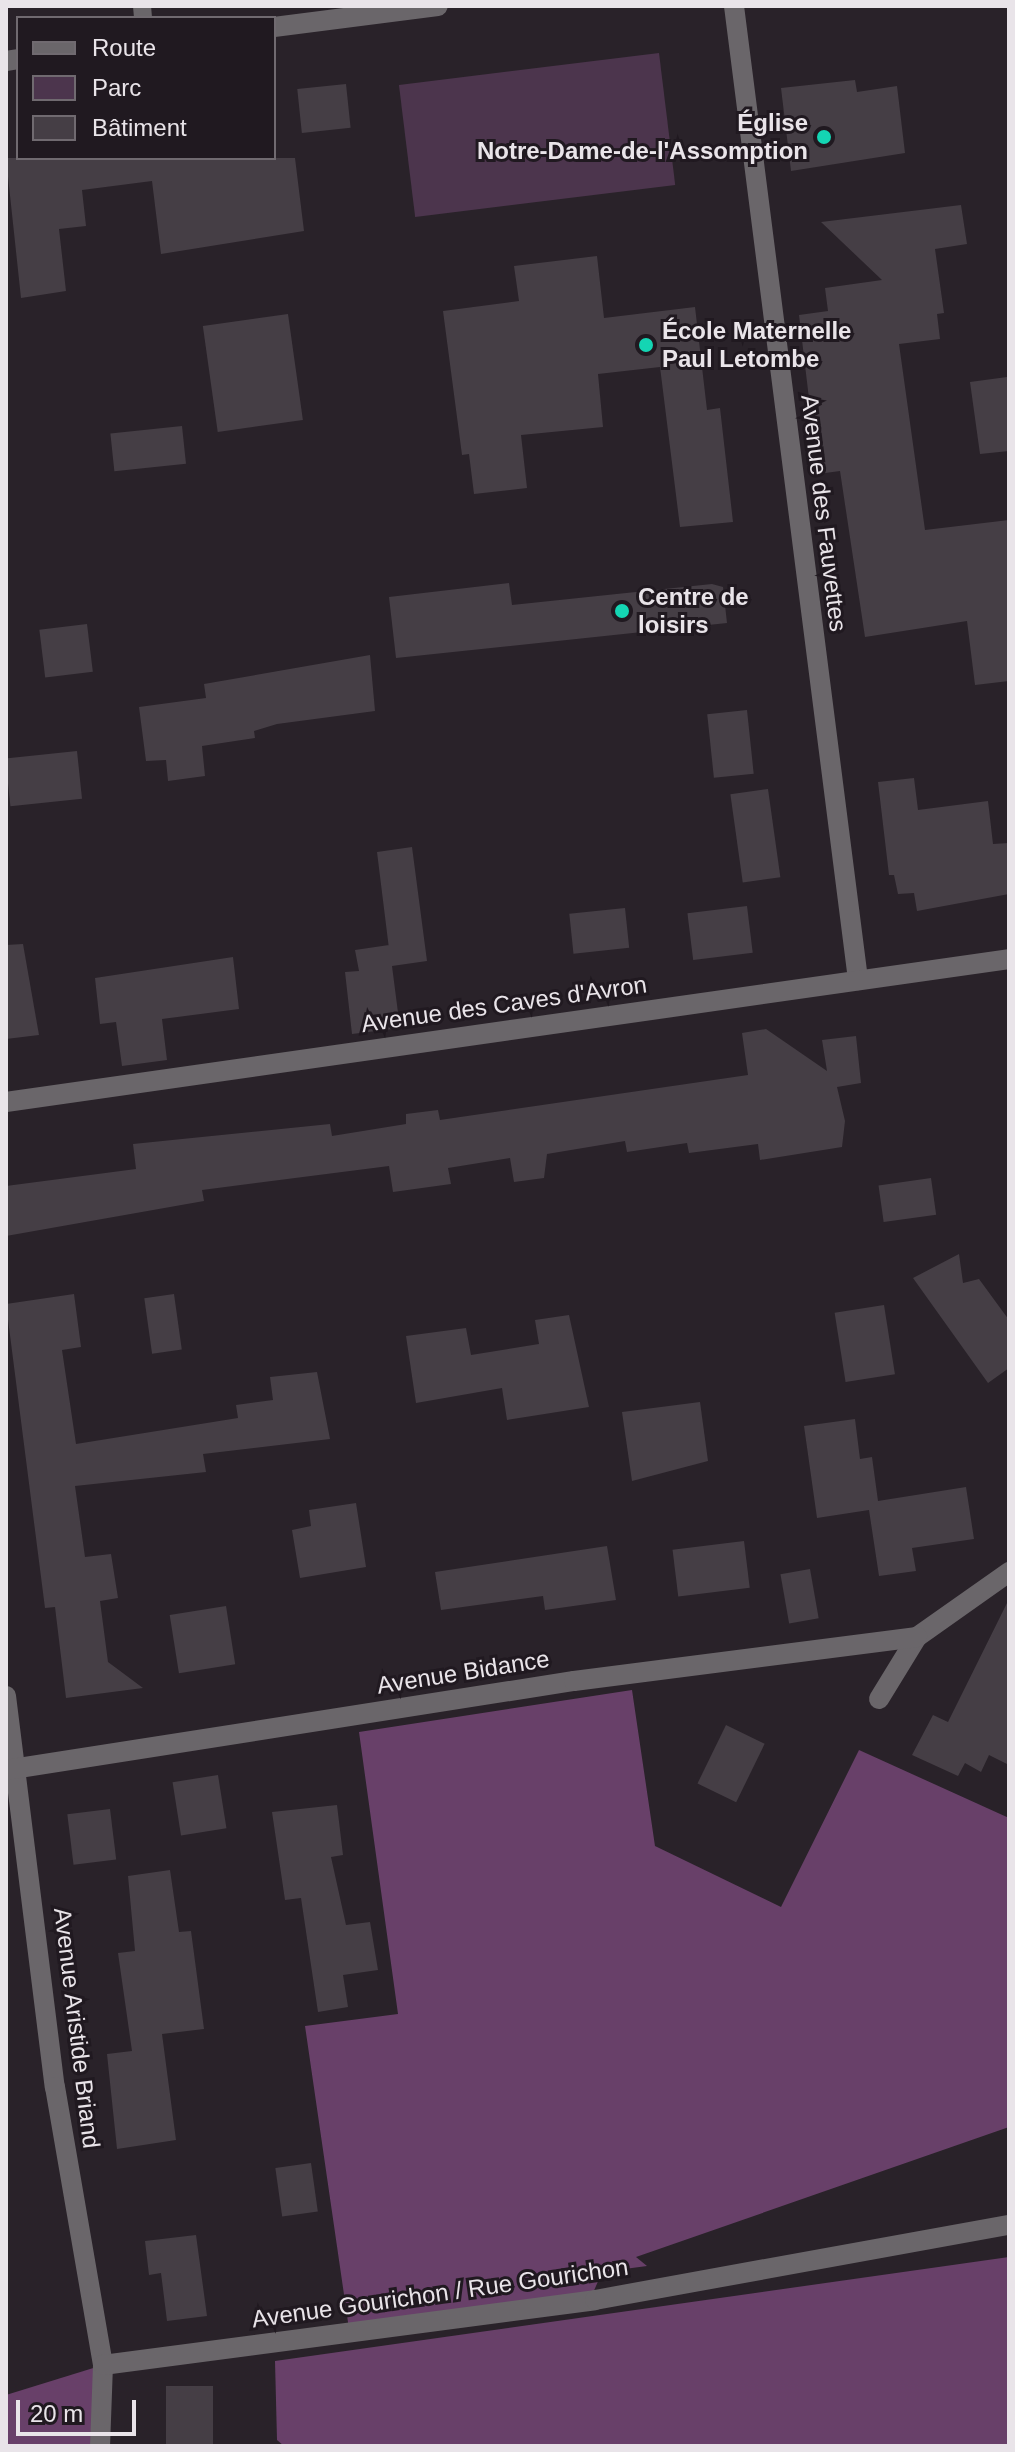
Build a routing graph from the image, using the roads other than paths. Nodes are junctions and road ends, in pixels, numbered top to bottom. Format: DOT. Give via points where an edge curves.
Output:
graph roads {
  1 [pos="438,6"];
  2 [pos="734,6"];
  3 [pos="276,27"];
  4 [pos="1009,959"];
  5 [pos="858,980"];
  6 [pos="6,1102"];
  7 [pos="1009,1572"];
  8 [pos="917,1637"];
  9 [pos="6,1696"];
  10 [pos="879,1699"];
  11 [pos="13,1769"];
  12 [pos="1009,2225"];
  13 [pos="103,2365"];
  14 [pos="100,2446"];
  1 -- 3 [label="street"];
  2 -- 5 [label="street, Avenue des Fauvettes"];
  4 -- 5 [label="street, Avenue des Caves d'Avron"];
  5 -- 6 [label="street, Avenue des Caves d'Avron"];
  7 -- 8 [label="street"];
  8 -- 10 [label="street"];
  8 -- 11 [label="street, Avenue Bidance" via="574,1681"];
  9 -- 11 [label="street, Avenue Aristide Briand"];
  11 -- 13 [label="street, Avenue Aristide Briand" via="55,2087"];
  12 -- 13 [label="street, Avenue Gourichon / Rue Gourichon" via="595,2300"];
  13 -- 14 [label="street, Avenue Aristide Briand"];
}
